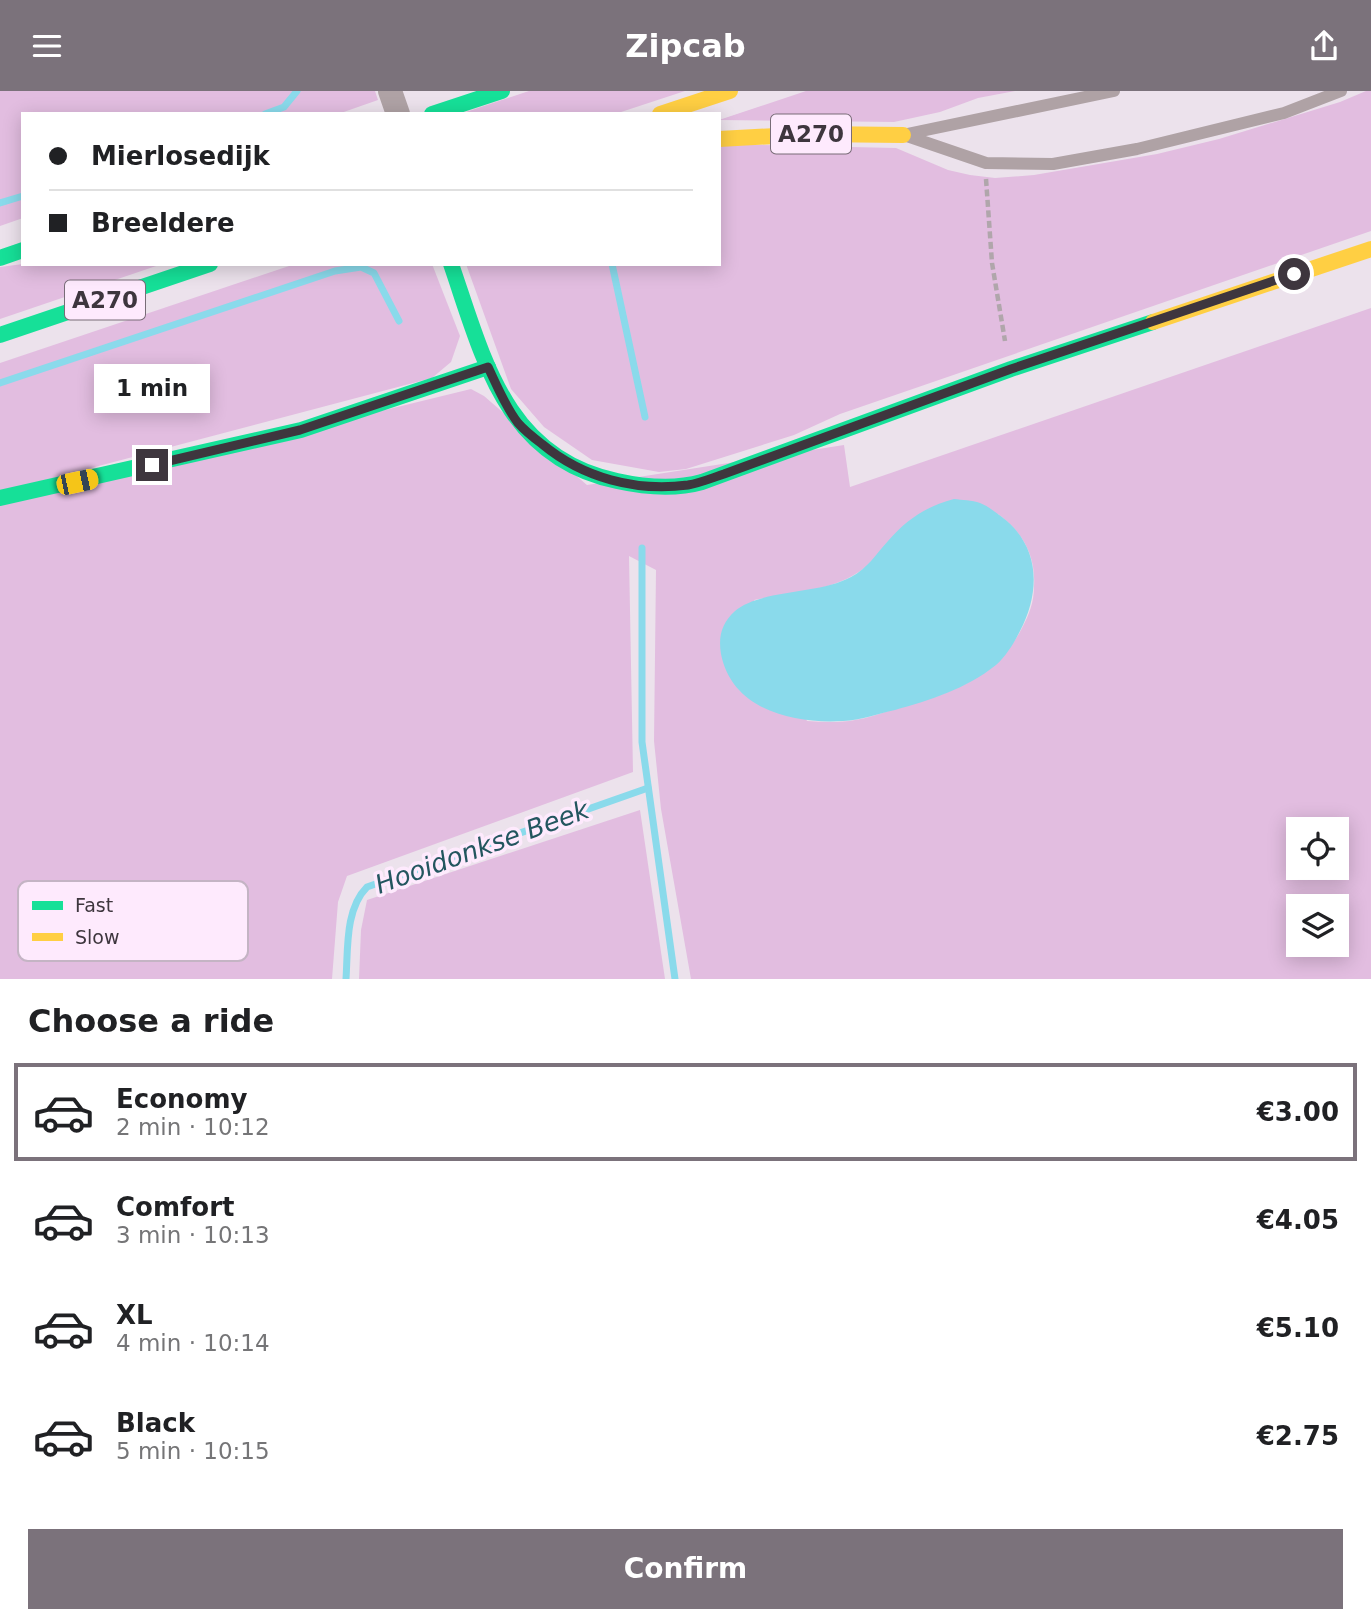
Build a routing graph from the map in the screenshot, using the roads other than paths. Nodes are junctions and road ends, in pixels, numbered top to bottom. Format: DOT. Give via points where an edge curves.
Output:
graph roads {
  1 [pos="390,91"];
  2 [pos="502,91"];
  3 [pos="730,91"];
  4 [pos="1114,91"];
  5 [pos="1341,91"];
  6 [pos="397,112"];
  7 [pos="438,112"];
  8 [pos="666,112"];
  9 [pos="903,135"];
  10 [pos="721,139"];
  11 [pos="1371,249"];
  12 [pos="21,251"];
  13 [pos="0,258"];
  14 [pos="204,266"];
  15 [pos="452,266"];
  16 [pos="0,335"];
  17 [pos="488,367"];
  18 [pos="0,498"];
  1 -- 6 [label="street"];
  2 -- 7 [label="main road"];
  3 -- 8 [label="main road"];
  4 -- 9 [label="lane, A270"];
  5 -- 9 [label="lane, A270" via="1284,113 1053,164 986,163"];
  9 -- 10 [label="main road, A270"];
  11 -- 17 [label="main road" via="1011,369 690,484 625,484 568,463 520,426"];
  12 -- 13 [label="main road"];
  14 -- 16 [label="main road, A270"];
  15 -- 17 [label="main road"];
  17 -- 18 [label="main road" via="300,430"];
}
